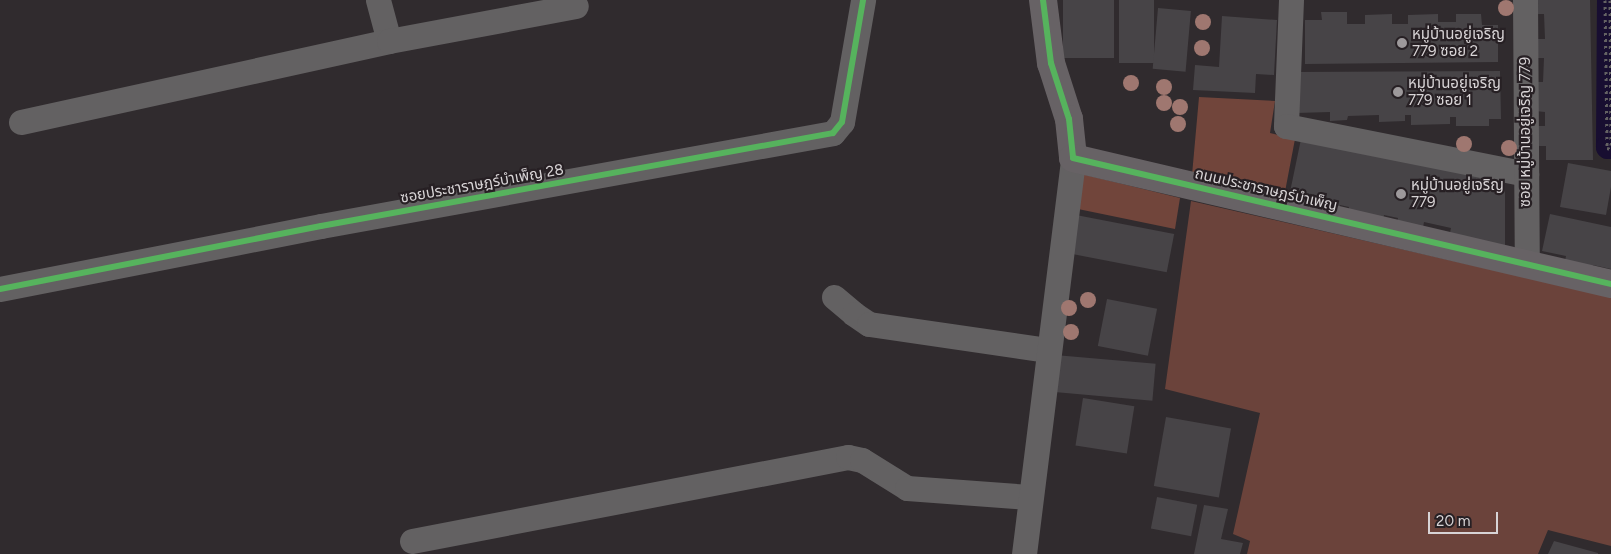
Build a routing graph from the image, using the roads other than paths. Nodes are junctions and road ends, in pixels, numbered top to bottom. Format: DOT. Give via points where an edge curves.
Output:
graph roads {
  1 [pos="378,0"];
  2 [pos="863,0"];
  3 [pos="1043,0"];
  4 [pos="1291,0"];
  5 [pos="1525,0"];
  6 [pos="576,6"];
  7 [pos="389,41"];
  8 [pos="20,122"];
  9 [pos="1073,158"];
  10 [pos="1526,174"];
  11 [pos="1527,264"];
  12 [pos="1611,284"];
  13 [pos="0,289"];
  14 [pos="834,297"];
  15 [pos="1048,350"];
  16 [pos="1030,497"];
  17 [pos="412,541"];
  18 [pos="1024,554"];
  1 -- 7 [label="street"];
  2 -- 13 [label="street, ซอยประชาราษฎร์บำเพ็ญ 28" via="842,122 833,133 321,226"];
  3 -- 9 [label="street" via="1051,63 1069,119"];
  4 -- 10 [label="street" via="1286,126"];
  5 -- 10 [label="street, ซอย หมู่บ้านอยู่เจริญ 779"];
  6 -- 7 [label="street"];
  7 -- 8 [label="street"];
  9 -- 11 [label="street, ถนนประชาราษฎร์บำเพ็ญ"];
  9 -- 15 [label="street"];
  10 -- 11 [label="street, ซอย หมู่บ้านอยู่เจริญ 779"];
  11 -- 12 [label="street, ถนนประชาราษฎร์บำเพ็ญ"];
  14 -- 15 [label="street" via="869,324"];
  15 -- 16 [label="street"];
  16 -- 17 [label="street" via="907,488 862,460 848,457"];
  16 -- 18 [label="street"];
}
